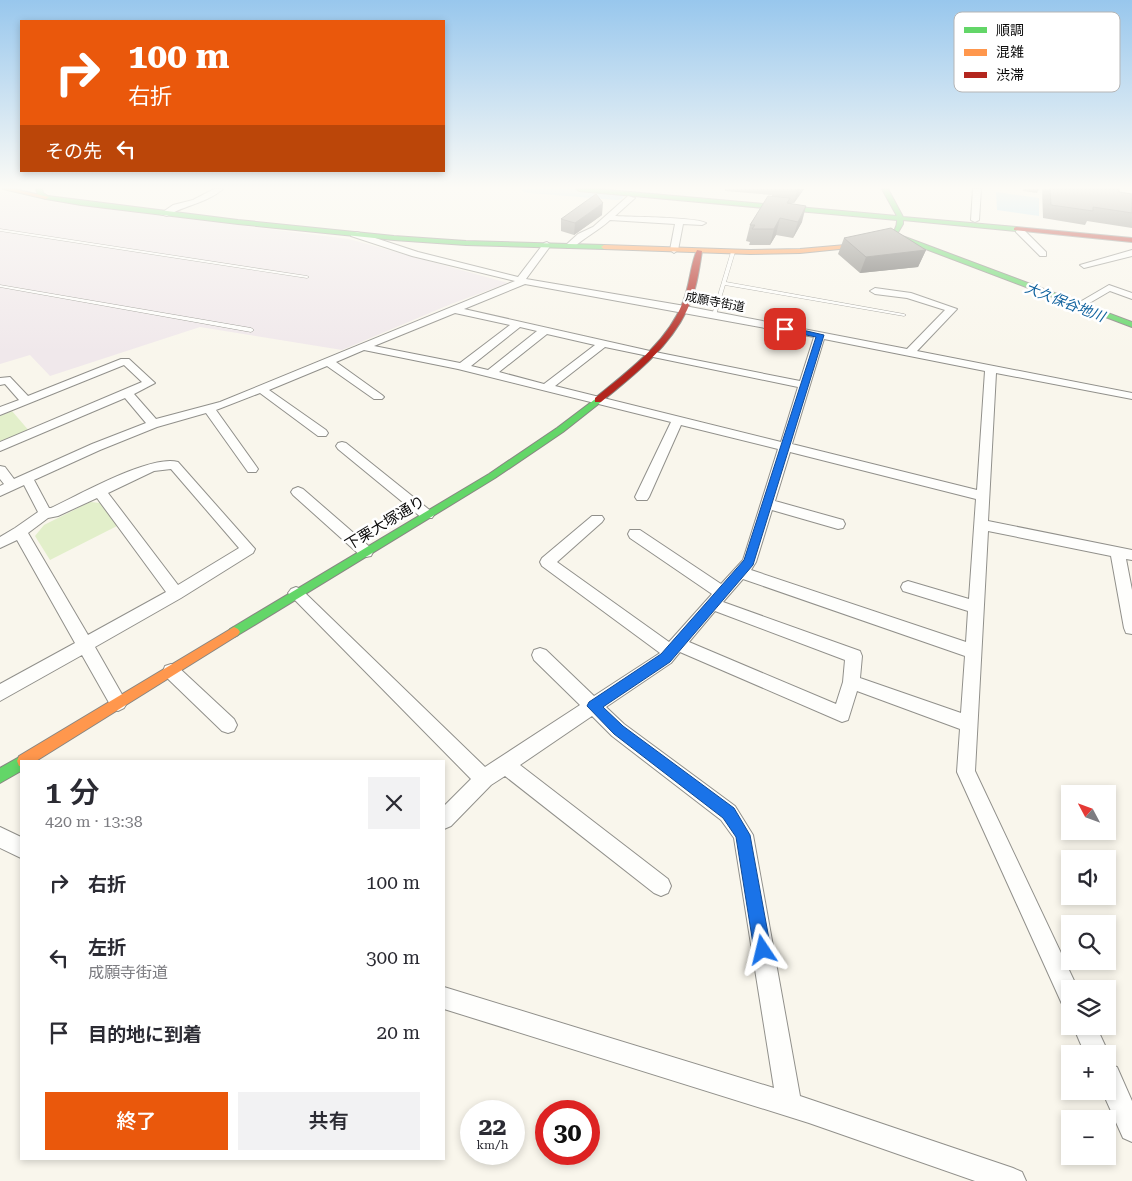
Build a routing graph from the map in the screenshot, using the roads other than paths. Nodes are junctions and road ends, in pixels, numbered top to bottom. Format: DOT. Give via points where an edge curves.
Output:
graph roads {
  1 [pos="92,244"];
  2 [pos="385,244"];
  3 [pos="524,244"];
  4 [pos="675,244"];
  5 [pos="866,244"];
  6 [pos="918,244"];
  7 [pos="1033,244"];
  8 [pos="547,245"];
  9 [pos="570,246"];
  10 [pos="674,250"];
  11 [pos="699,251"];
  12 [pos="733,252"];
  13 [pos="1132,253"];
  14 [pos="1043,254"];
  15 [pos="1084,265"];
  16 [pos="307,277"];
  17 [pos="522,281"];
  18 [pos="724,283"];
  19 [pos="0,286"];
  20 [pos="874,291"];
  21 [pos="1132,296"];
  22 [pos="1078,306"];
  23 [pos="452,309"];
  24 [pos="685,310"];
  25 [pos="714,315"];
  26 [pos="904,315"];
  27 [pos="518,324"];
  28 [pos="1132,325"];
  29 [pos="251,330"];
  30 [pos="545,330"];
  31 [pos="820,335"];
  32 [pos="603,343"];
  33 [pos="362,347"];
  34 [pos="909,353"];
  35 [pos="650,354"];
  36 [pos="328,361"];
  37 [pos="462,367"];
  38 [pos="991,369"];
  39 [pos="490,374"];
  40 [pos="0,382"];
  41 [pos="805,385"];
  42 [pos="546,388"];
  43 [pos="261,389"];
  44 [pos="127,393"];
  45 [pos="1132,396"];
  46 [pos="378,397"];
  47 [pos="26,400"];
  48 [pos="598,402"];
  49 [pos="209,409"];
  50 [pos="0,411"];
  51 [pos="677,421"];
  52 [pos="153,424"];
  53 [pos="322,433"];
  54 [pos="342,446"];
  55 [pos="0,447"];
  56 [pos="786,447"];
  57 [pos="252,469"];
  58 [pos="0,470"];
  59 [pos="26,479"];
  60 [pos="6,488"];
  61 [pos="99,491"];
  62 [pos="298,492"];
  63 [pos="984,496"];
  64 [pos="642,497"];
  65 [pos="768,504"];
  66 [pos="46,512"];
  67 [pos="427,515"];
  68 [pos="597,519"];
  69 [pos="838,524"];
  70 [pos="982,525"];
  71 [pos="20,532"];
  72 [pos="635,534"];
  73 [pos="0,542"];
  74 [pos="366,552"];
  75 [pos="1117,552"];
  76 [pos="1132,555"];
  77 [pos="740,572"];
  78 [pos="908,587"];
  79 [pos="176,594"];
  80 [pos="296,594"];
  81 [pos="717,598"];
  82 [pos="977,607"];
  83 [pos="1132,628"];
  84 [pos="85,645"];
  85 [pos="674,648"];
  86 [pos="974,652"];
  87 [pos="540,655"];
  88 [pos="172,670"];
  89 [pos="851,682"];
  90 [pos="0,693"];
  91 [pos="118,704"];
  92 [pos="594,706"];
  93 [pos="969,724"];
  94 [pos="228,725"];
  95 [pos="26,760"];
  96 [pos="20,764"];
  97 [pos="505,765"];
  98 [pos="0,776"];
  99 [pos="484,779"];
  100 [pos="445,818"];
  101 [pos="0,837"];
  102 [pos="20,847"];
  103 [pos="661,886"];
  104 [pos="1063,980"];
  105 [pos="445,998"];
  106 [pos="1116,1094"];
  107 [pos="789,1104"];
  108 [pos="1132,1129"];
  109 [pos="1013,1181"];
  1 -- 16 [label="lane"];
  2 -- 17 [label="street, 成願寺街道"];
  3 -- 8 [label="street"];
  4 -- 10 [label="street"];
  5 -- 12 [label="street"];
  6 -- 22 [label="street"];
  7 -- 14 [label="street"];
  8 -- 9 [label="street"];
  8 -- 17 [label="street"];
  9 -- 10 [label="street"];
  10 -- 11 [label="street"];
  11 -- 12 [label="street"];
  11 -- 24 [label="street, 下栗大塚通り"];
  12 -- 18 [label="lane"];
  13 -- 15 [label="street"];
  17 -- 23 [label="street"];
  17 -- 24 [label="street, 成願寺街道"];
  18 -- 25 [label="lane"];
  18 -- 26 [label="lane"];
  19 -- 29 [label="lane"];
  20 -- 34 [label="street" via="908,295 952,309"];
  21 -- 22 [label="street" via="1109,288"];
  22 -- 28 [label="street"];
  23 -- 27 [label="street"];
  23 -- 33 [label="street"];
  24 -- 25 [label="street, 成願寺街道"];
  24 -- 35 [label="street, 下栗大塚通り"];
  25 -- 31 [label="street, 成願寺街道"];
  27 -- 30 [label="street"];
  27 -- 37 [label="street"];
  30 -- 32 [label="street"];
  30 -- 39 [label="street"];
  31 -- 34 [label="street, 成願寺街道"];
  31 -- 41 [label="street"];
  32 -- 35 [label="street"];
  32 -- 42 [label="street"];
  33 -- 36 [label="street"];
  33 -- 37 [label="street"];
  34 -- 38 [label="street, 成願寺街道"];
  35 -- 41 [label="street"];
  35 -- 48 [label="street, 下栗大塚通り"];
  36 -- 43 [label="street"];
  36 -- 46 [label="street"];
  37 -- 39 [label="street"];
  38 -- 45 [label="street, 成願寺街道"];
  38 -- 63 [label="street"];
  39 -- 42 [label="street"];
  40 -- 47 [label="street" via="6,380"];
  41 -- 56 [label="street"];
  42 -- 48 [label="street"];
  43 -- 49 [label="street"];
  43 -- 53 [label="street"];
  44 -- 47 [label="street" via="149,383 125,362"];
  44 -- 52 [label="street"];
  44 -- 55 [label="street"];
  47 -- 50 [label="street"];
  48 -- 51 [label="street"];
  48 -- 67 [label="street, 下栗大塚通り" via="541,444"];
  49 -- 52 [label="street"];
  49 -- 57 [label="street"];
  51 -- 56 [label="street"];
  51 -- 64 [label="street"];
  52 -- 59 [label="street"];
  54 -- 67 [label="street"];
  56 -- 63 [label="street"];
  56 -- 65 [label="street"];
  58 -- 60 [label="street"];
  59 -- 60 [label="street"];
  59 -- 66 [label="street"];
  61 -- 66 [label="street" via="53,513"];
  61 -- 79 [label="street"];
  61 -- 79 [label="street" via="152,467 174,465 248,549"];
  62 -- 74 [label="street"];
  63 -- 70 [label="street"];
  65 -- 69 [label="street"];
  65 -- 77 [label="street" via="749,562"];
  66 -- 71 [label="street"];
  67 -- 74 [label="street, 下栗大塚通り"];
  68 -- 85 [label="street" via="547,562"];
  70 -- 75 [label="street"];
  70 -- 82 [label="street"];
  71 -- 73 [label="street"];
  71 -- 84 [label="street"];
  72 -- 81 [label="street"];
  74 -- 80 [label="street, 下栗大塚通り"];
  75 -- 76 [label="street"];
  75 -- 83 [label="street"];
  77 -- 81 [label="street"];
  77 -- 86 [label="street"];
  78 -- 82 [label="street"];
  79 -- 84 [label="street"];
  80 -- 88 [label="street, 下栗大塚通り"];
  80 -- 99 [label="street"];
  81 -- 85 [label="street"];
  81 -- 89 [label="street" via="854,656"];
  82 -- 86 [label="street"];
  84 -- 90 [label="street"];
  84 -- 91 [label="street"];
  85 -- 89 [label="street" via="842,714"];
  85 -- 92 [label="street" via="666,658"];
  86 -- 93 [label="street"];
  87 -- 92 [label="street"];
  88 -- 91 [label="street, 下栗大塚通り"];
  88 -- 94 [label="street"];
  89 -- 93 [label="street"];
  91 -- 95 [label="street, 下栗大塚通り"];
  92 -- 97 [label="street"];
  92 -- 107 [label="street" via="618,730 728,813 743,835"];
  93 -- 104 [label="street" via="966,772"];
  96 -- 98 [label="street, 下栗大塚通り"];
  97 -- 99 [label="street"];
  97 -- 103 [label="street"];
  99 -- 100 [label="street"];
  101 -- 102 [label="street"];
  105 -- 107 [label="street"];
  106 -- 108 [label="street"];
  107 -- 109 [label="street"];
}
